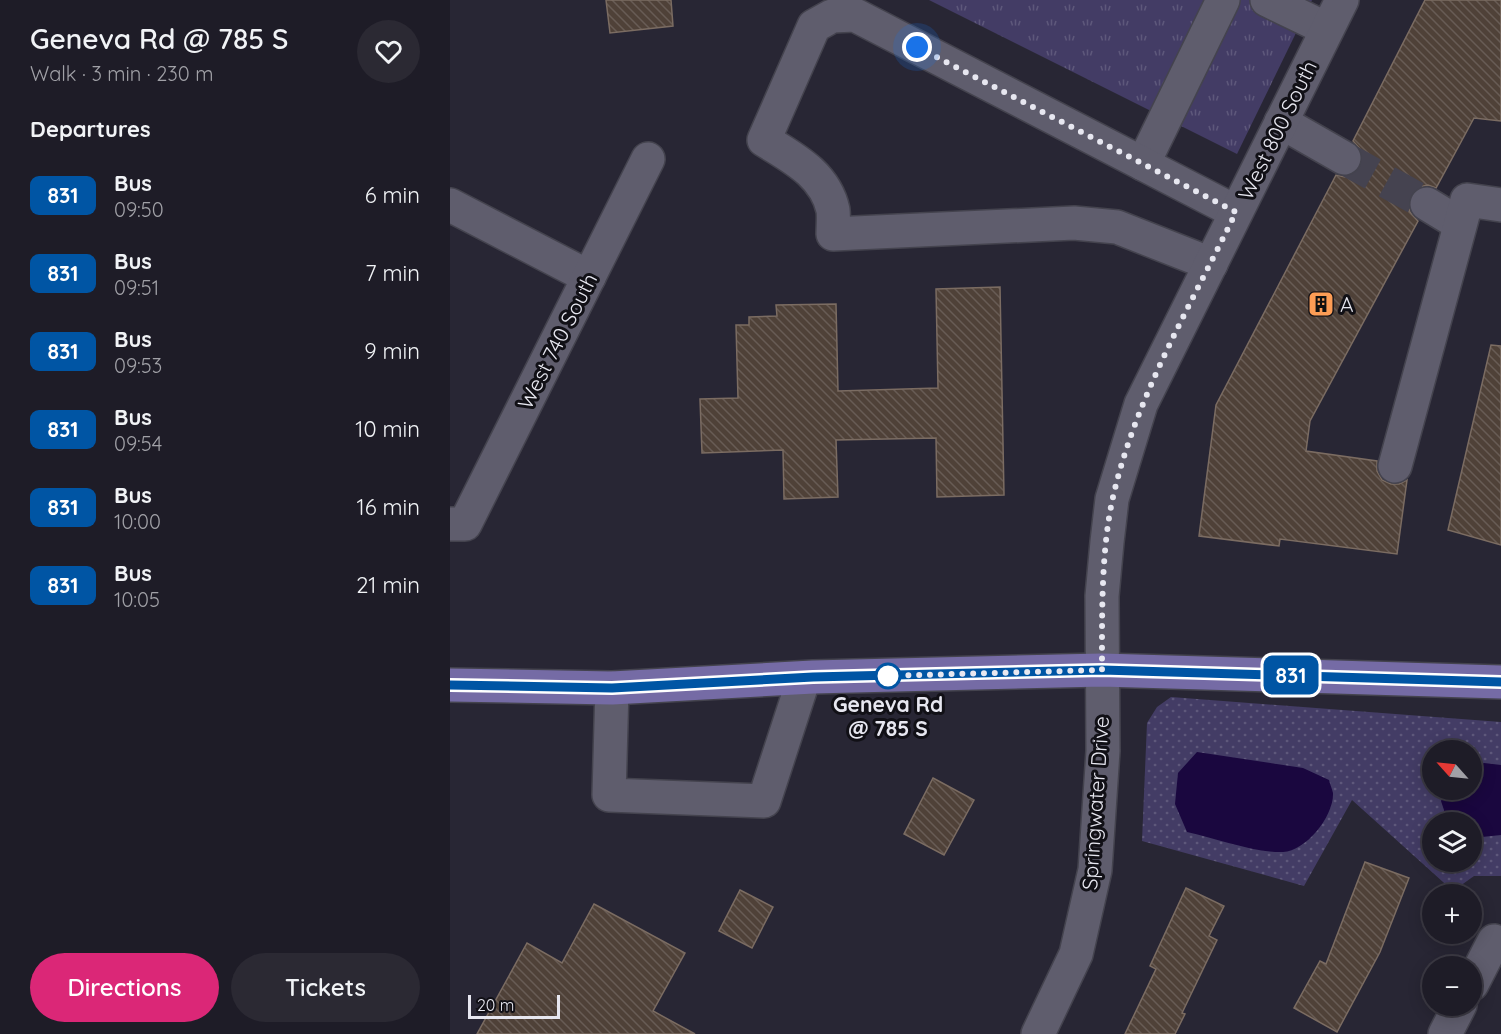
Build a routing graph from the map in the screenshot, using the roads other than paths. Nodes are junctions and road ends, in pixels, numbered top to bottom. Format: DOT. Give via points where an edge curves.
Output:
graph roads {
  1 [pos="1223,0"];
  2 [pos="1268,0"];
  3 [pos="1341,0"];
  4 [pos="1327,29"];
  5 [pos="1281,122"];
  6 [pos="1344,158"];
  7 [pos="648,159"];
  8 [pos="1143,164"];
  9 [pos="1427,204"];
  10 [pos="450,205"];
  11 [pos="1501,205"];
  12 [pos="1236,212"];
  13 [pos="1460,224"];
  14 [pos="1211,264"];
  15 [pos="589,277"];
  16 [pos="1395,466"];
  17 [pos="457,524"];
  18 [pos="1102,670"];
  19 [pos="804,678"];
  20 [pos="1501,682"];
  21 [pos="450,685"];
  22 [pos="612,688"];
  23 [pos="1494,941"];
  24 [pos="1482,964"];
  25 [pos="1454,1016"];
  26 [pos="1038,1034"];
  27 [pos="1445,1034"];
  1 -- 8 [label="street"];
  2 -- 4 [label="street"];
  3 -- 4 [label="street, West 800 South"];
  4 -- 5 [label="street, West 800 South"];
  5 -- 6 [label="street"];
  5 -- 12 [label="street, West 800 South"];
  7 -- 15 [label="street, West 740 South"];
  8 -- 12 [label="street"];
  8 -- 14 [label="street" via="855,15 832,16 814,26 764,140 820,180 833,210 833,234 1074,223 1117,227"];
  9 -- 13 [label="street"];
  10 -- 15 [label="street"];
  11 -- 13 [label="street" via="1467,200"];
  12 -- 14 [label="street, West 800 South"];
  13 -- 16 [label="street"];
  14 -- 18 [label="street, West 800 South" via="1141,404 1112,499 1102,596"];
  15 -- 17 [label="street, West 740 South"];
  18 -- 19 [label="main road"];
  18 -- 20 [label="main road"];
  18 -- 26 [label="street, Springwater Drive" via="1103,751 1095,870 1076,954"];
  19 -- 22 [label="main road"];
  19 -- 22 [label="street" via="764,801 609,795"];
  21 -- 22 [label="main road"];
  23 -- 24 [label="street"];
  25 -- 27 [label="street"];
}
